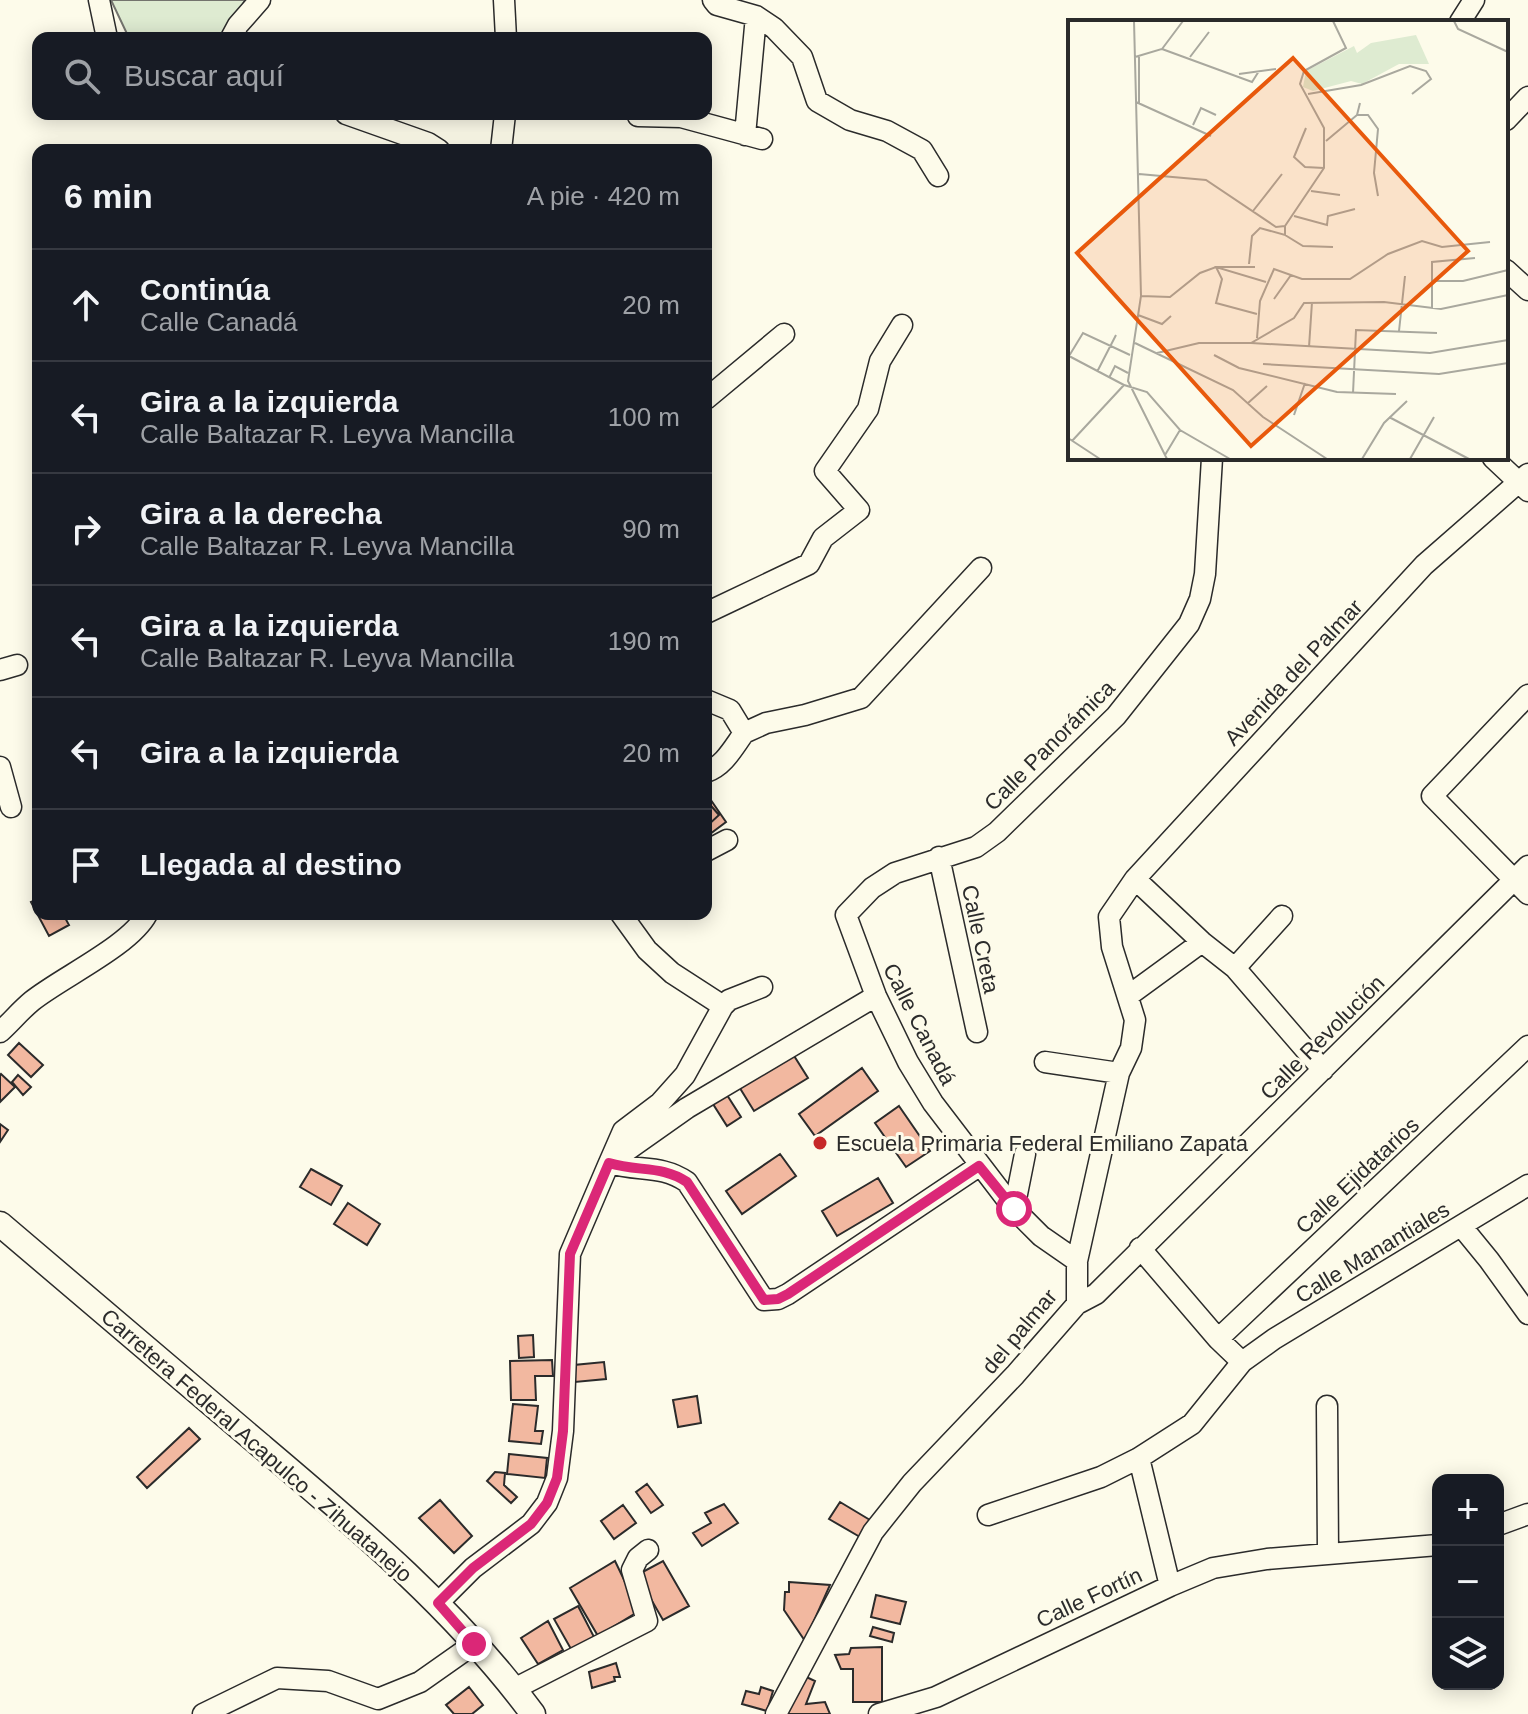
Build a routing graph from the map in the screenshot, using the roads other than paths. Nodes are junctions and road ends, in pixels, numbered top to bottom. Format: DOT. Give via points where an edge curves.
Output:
graph roads {
  1 [pos="99,0"];
  2 [pos="260,0"];
  3 [pos="504,0"];
  4 [pos="713,0"];
  5 [pos="1474,0"];
  6 [pos="756,16"];
  7 [pos="1461,20"];
  8 [pos="106,32"];
  9 [pos="234,32"];
  10 [pos="506,32"];
  11 [pos="1528,97"];
  12 [pos="1508,118"];
  13 [pos="363,120"];
  14 [pos="504,120"];
  15 [pos="692,120"];
  16 [pos="430,144"];
  17 [pos="502,144"];
  18 [pos="938,176"];
  19 [pos="902,325"];
  20 [pos="784,334"];
  21 [pos="712,394"];
  22 [pos="1212,460"];
  23 [pos="1496,460"];
  24 [pos="1525,482"];
  25 [pos="981,568"];
  26 [pos="712,610"];
  27 [pos="1528,695"];
  28 [pos="712,702"];
  29 [pos="744,733"];
  30 [pos="0,767"];
  31 [pos="712,770"];
  32 [pos="11,807"];
  33 [pos="727,840"];
  34 [pos="712,848"];
  35 [pos="939,857"];
  36 [pos="1135,879"];
  37 [pos="1523,880"];
  38 [pos="858,902"];
  39 [pos="1282,916"];
  40 [pos="1109,917"];
  41 [pos="144,920"];
  42 [pos="625,920"];
  43 [pos="1202,942"];
  44 [pos="1235,968"];
  45 [pos="762,987"];
  46 [pos="876,996"];
  47 [pos="1128,996"];
  48 [pos="723,1006"];
  49 [pos="0,1032"];
  50 [pos="977,1032"];
  51 [pos="1526,1052"];
  52 [pos="1045,1062"];
  53 [pos="1323,1070"];
  54 [pos="1119,1073"];
  55 [pos="1025,1154"];
  56 [pos="609,1163"];
  57 [pos="979,1166"];
  58 [pos="1528,1185"];
  59 [pos="1014,1209"];
  60 [pos="0,1224"];
  61 [pos="1462,1227"];
  62 [pos="1140,1248"];
  63 [pos="1077,1261"];
  64 [pos="1077,1304"];
  65 [pos="1528,1314"];
  66 [pos="1218,1339"];
  67 [pos="1242,1362"];
  68 [pos="1327,1406"];
  69 [pos="1139,1458"];
  70 [pos="1528,1514"];
  71 [pos="988,1515"];
  72 [pos="1504,1523"];
  73 [pos="1432,1545"];
  74 [pos="648,1550"];
  75 [pos="1328,1554"];
  76 [pos="1170,1586"];
  77 [pos="438,1603"];
  78 [pos="474,1644"];
  79 [pos="514,1689"];
  80 [pos="203,1714"];
  81 [pos="533,1714"];
  82 [pos="776,1714"];
  83 [pos="879,1714"];
  1 -- 8 [label="street"];
  2 -- 9 [label="street"];
  3 -- 10 [label="street"];
  4 -- 6 [label="street"];
  5 -- 7 [label="street"];
  6 -- 15 [label="street" via="754,137"];
  6 -- 18 [label="street" via="802,57 817,101 922,150"];
  11 -- 12 [label="street"];
  13 -- 16 [label="street"];
  14 -- 17 [label="street"];
  19 -- 26 [label="street" via="880,361 868,409 825,471 859,510 823,538 809,564"];
  20 -- 21 [label="street"];
  22 -- 35 [label="street, Calle Panorámica" via="1205,574 1189,624 1116,716 997,832 976,847"];
  23 -- 24 [label="street"];
  24 -- 36 [label="street, Avenida del Palmar" via="1424,565"];
  25 -- 29 [label="street" via="861,698"];
  27 -- 37 [label="street" via="1432,796"];
  28 -- 29 [label="street" via="730,710"];
  29 -- 31 [label="street"];
  30 -- 32 [label="street"];
  33 -- 34 [label="street"];
  35 -- 38 [label="street, Calle Panorámica" via="895,873"];
  35 -- 50 [label="street, Calle Creta"];
  36 -- 40 [label="street, Avenida del Palmar"];
  36 -- 43 [label="street"];
  37 -- 53 [label="street, Calle Revolución"];
  38 -- 46 [label="street, Calle Canadá" via="846,915"];
  39 -- 44 [label="street"];
  40 -- 47 [label="street, del palmar" via="1112,947"];
  41 -- 49 [label="street" via="32,1002"];
  42 -- 48 [label="street" via="672,973"];
  43 -- 44 [label="street"];
  43 -- 47 [label="street"];
  44 -- 53 [label="street"];
  45 -- 48 [label="street"];
  46 -- 56 [label="street" via="687,1108"];
  46 -- 57 [label="street, Calle Canadá" via="916,1075"];
  47 -- 54 [label="street, del palmar" via="1135,1020 1131,1048"];
  48 -- 56 [label="street" via="685,1075 660,1103 623,1131"];
  51 -- 66 [label="street, Calle Ejidatarios"];
  52 -- 54 [label="street"];
  53 -- 62 [label="street, Calle Revolución"];
  54 -- 63 [label="street, del palmar"];
  55 -- 59 [label="street"];
  56 -- 57 [label="street" via="674,1173 687,1182 764,1300 788,1294"];
  56 -- 77 [label="street" via="570,1254 557,1478 531,1524 473,1568"];
  57 -- 59 [label="street, Calle Canadá"];
  58 -- 61 [label="street, Calle Manantiales"];
  59 -- 63 [label="street, Calle Canadá"];
  60 -- 77 [label="main road, Carretera Federal Acapulco - Zihuatanejo" via="328,1502"];
  61 -- 65 [label="street"];
  61 -- 67 [label="street, Calle Manantiales"];
  62 -- 64 [label="street, Calle Revolución" via="1096,1294"];
  62 -- 66 [label="street"];
  63 -- 64 [label="street, del palmar"];
  64 -- 82 [label="street, del palmar" via="873,1532"];
  66 -- 67 [label="street"];
  67 -- 69 [label="street, Calle Manantiales" via="1192,1424"];
  68 -- 75 [label="street"];
  69 -- 71 [label="street, Calle Manantiales" via="1101,1477"];
  69 -- 76 [label="street"];
  70 -- 72 [label="street"];
  73 -- 75 [label="street, Calle Fortín"];
  74 -- 79 [label="street" via="632,1570 647,1621"];
  75 -- 76 [label="street, Calle Fortín" via="1213,1568"];
  76 -- 83 [label="street, Calle Fortín" via="936,1697"];
  77 -- 78 [label="main road, Carretera Federal Acapulco - Zihuatanejo"];
  78 -- 79 [label="main road, Carretera Federal Acapulco - Zihuatanejo"];
  78 -- 80 [label="street" via="420,1682 378,1699 328,1681 277,1678"];
  79 -- 81 [label="main road, Carretera Federal Acapulco - Zihuatanejo"];
}
